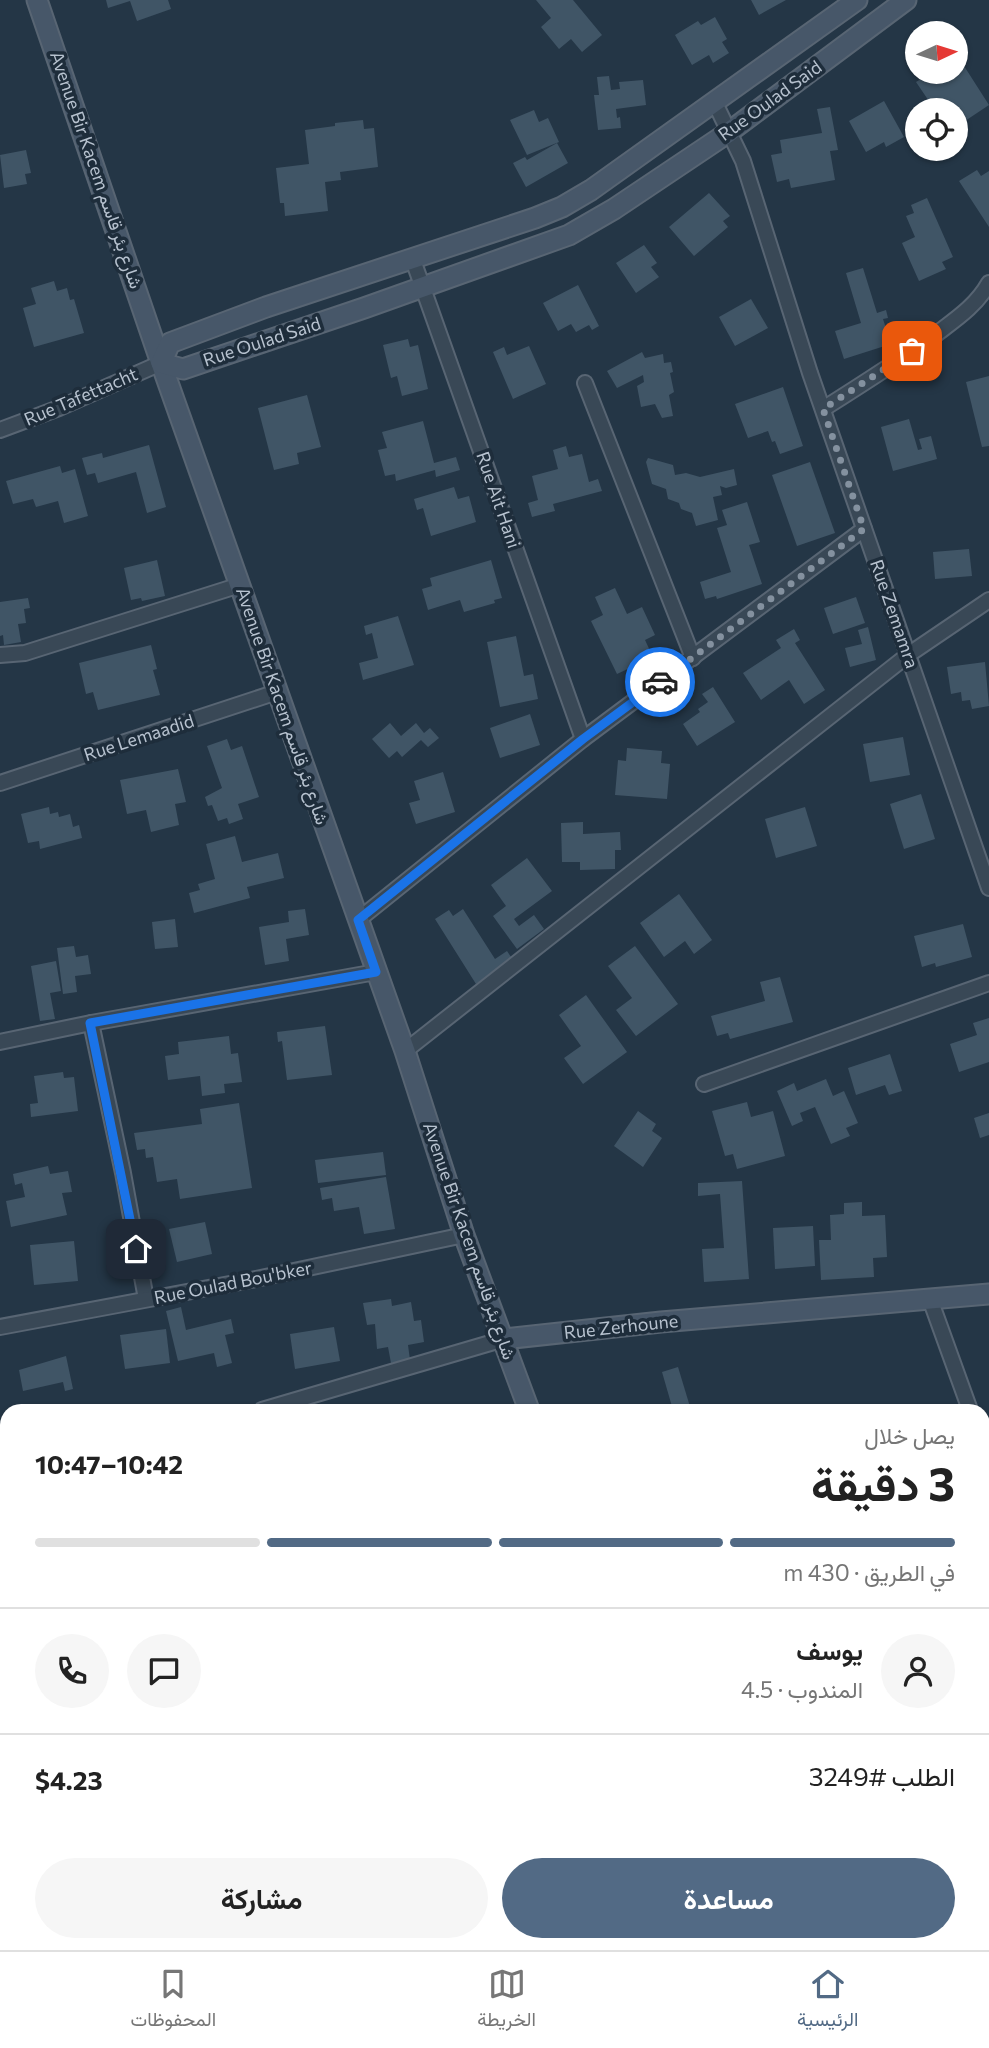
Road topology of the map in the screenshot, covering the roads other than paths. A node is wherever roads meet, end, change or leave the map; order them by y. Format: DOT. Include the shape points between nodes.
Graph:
graph roads {
  1 [pos="37,0"];
  2 [pos="857,0"];
  3 [pos="906,0"];
  4 [pos="715,103"];
  5 [pos="729,132"];
  6 [pos="413,260"];
  7 [pos="989,283"];
  8 [pos="423,287"];
  9 [pos="161,363"];
  10 [pos="585,383"];
  11 [pos="823,409"];
  12 [pos="0,430"];
  13 [pos="864,529"];
  14 [pos="240,585"];
  15 [pos="989,600"];
  16 [pos="0,655"];
  17 [pos="908,655"];
  18 [pos="693,658"];
  19 [pos="277,692"];
  20 [pos="583,739"];
  21 [pos="0,783"];
  22 [pos="989,888"];
  23 [pos="358,920"];
  24 [pos="376,972"];
  25 [pos="989,983"];
  26 [pos="90,1023"];
  27 [pos="0,1042"];
  28 [pos="405,1051"];
  29 [pos="704,1084"];
  30 [pos="464,1235"];
  31 [pos="989,1294"];
  32 [pos="146,1299"];
  33 [pos="930,1299"];
  34 [pos="0,1327"];
  35 [pos="503,1339"];
  36 [pos="282,1404"];
  37 [pos="527,1404"];
  38 [pos="968,1404"];
  1 -- 9 [label="street, Avenue Bir Kacem شارع بئر قاسم"];
  2 -- 4 [label="street, Rue Oulad Said"];
  3 -- 5 [label="street, Rue Oulad Said"];
  4 -- 5 [label="street, Rue Zemamra"];
  4 -- 6 [label="street, Rue Oulad Said" via="572,202"];
  5 -- 8 [label="street, Rue Oulad Said" via="569,235"];
  5 -- 11 [label="street, Rue Zemamra" via="743,162"];
  6 -- 8 [label="street, Rue Ait Hani"];
  6 -- 9 [label="street, Rue Oulad Said" via="170,342"];
  7 -- 11 [label="street" via="967,312"];
  8 -- 9 [label="street, Rue Oulad Said" via="183,369"];
  8 -- 20 [label="street, Rue Ait Hani"];
  9 -- 12 [label="street, Rue Tafettacht"];
  9 -- 14 [label="street, Avenue Bir Kacem شارع بئر قاسم"];
  10 -- 18 [label="street"];
  11 -- 13 [label="street, Rue Zemamra"];
  13 -- 17 [label="street, Rue Zemamra"];
  13 -- 18 [label="street"];
  14 -- 16 [label="street" via="25,653"];
  14 -- 19 [label="street, Avenue Bir Kacem شارع بئر قاسم"];
  15 -- 17 [label="street"];
  17 -- 22 [label="street, Rue Zemamra"];
  17 -- 28 [label="street"];
  18 -- 20 [label="street"];
  19 -- 21 [label="street, Rue Lemaadid"];
  19 -- 23 [label="street, Avenue Bir Kacem شارع بئر قاسم"];
  20 -- 23 [label="street"];
  23 -- 24 [label="street, Avenue Bir Kacem شارع بئر قاسم"];
  24 -- 26 [label="street"];
  24 -- 28 [label="street, Avenue Bir Kacem شارع بئر قاسم"];
  25 -- 29 [label="street"];
  26 -- 27 [label="street"];
  26 -- 32 [label="street"];
  28 -- 30 [label="street, Avenue Bir Kacem شارع بئر قاسم"];
  30 -- 32 [label="street, Rue Oulad Bou'bker"];
  30 -- 35 [label="street, Avenue Bir Kacem شارع بئر قاسم"];
  31 -- 33 [label="street, Rue Zerhoune"];
  32 -- 34 [label="street, Rue Oulad Bou'bker"];
  33 -- 35 [label="street, Rue Zerhoune"];
  33 -- 38 [label="street"];
  35 -- 36 [label="street, Rue Zerhoune"];
  35 -- 37 [label="street, Avenue Bir Kacem شارع بئر قاسم"];
}
